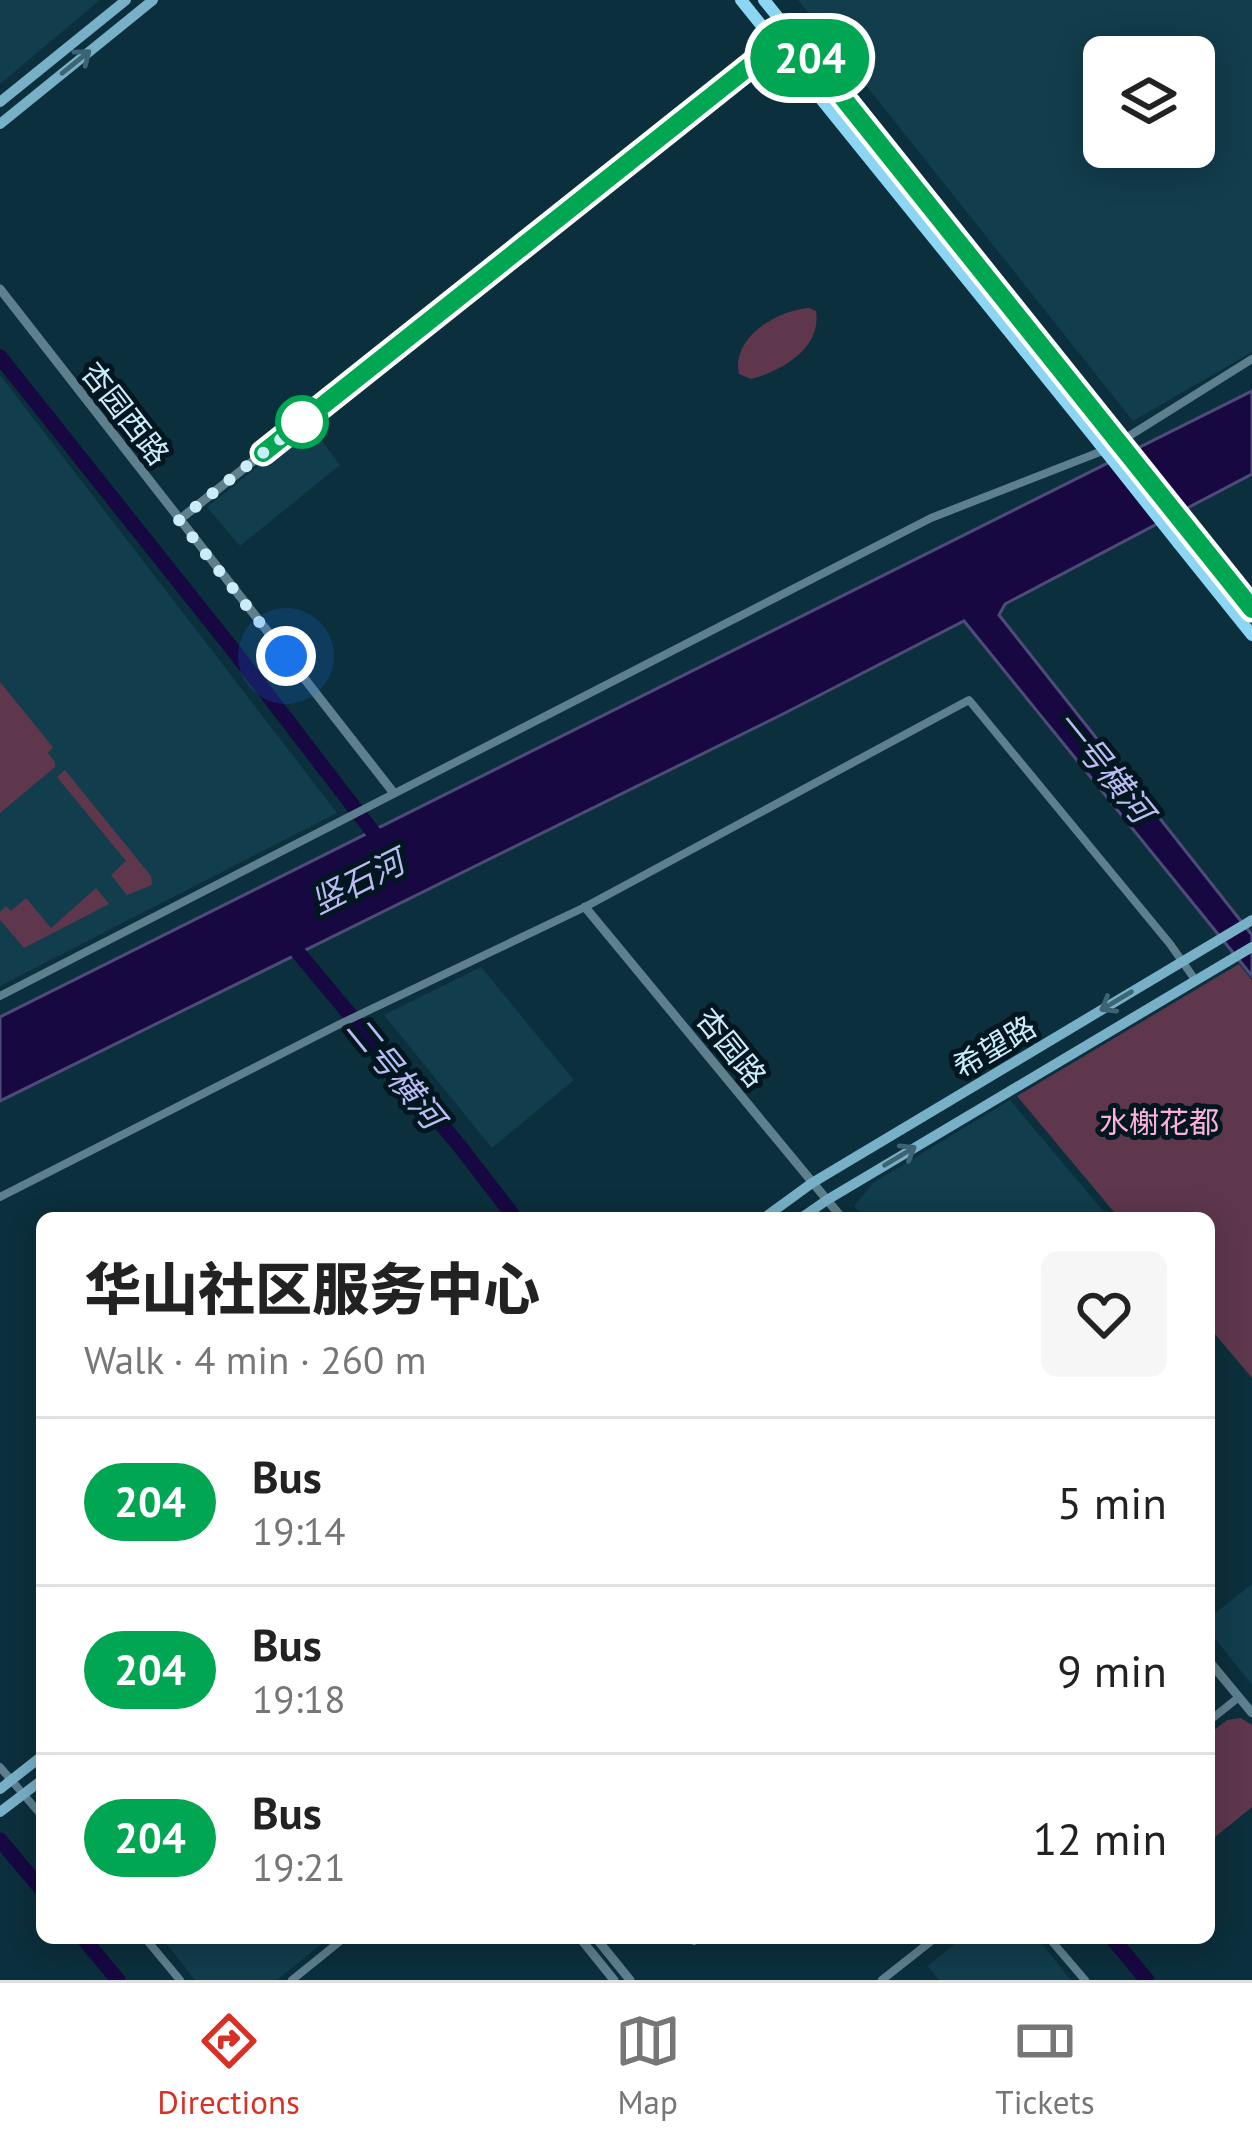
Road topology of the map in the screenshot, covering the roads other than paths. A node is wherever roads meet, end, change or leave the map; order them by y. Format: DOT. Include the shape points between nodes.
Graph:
graph roads {
  1 [pos="126,0"];
  2 [pos="153,0"];
  3 [pos="741,0"];
  4 [pos="764,0"];
  5 [pos="791,33"];
  6 [pos="776,45"];
  7 [pos="0,102"];
  8 [pos="0,124"];
  9 [pos="0,290"];
  10 [pos="1252,359"];
  11 [pos="179,520"];
  12 [pos="1252,609"];
  13 [pos="1252,635"];
  14 [pos="393,792"];
  15 [pos="585,907"];
  16 [pos="1248,922"];
  17 [pos="1252,947"];
  18 [pos="1183,961"];
  19 [pos="1196,981"];
  20 [pos="0,996"];
  21 [pos="812,1183"];
  22 [pos="0,1197"];
  23 [pos="826,1200"];
  24 [pos="772,1212"];
  25 [pos="809,1212"];
  26 [pos="837,1212"];
  27 [pos="1215,1667"];
  28 [pos="1239,1697"];
  29 [pos="1252,1713"];
  30 [pos="1215,1716"];
  31 [pos="36,1761"];
  32 [pos="0,1767"];
  33 [pos="11,1780"];
  34 [pos="36,1785"];
  35 [pos="0,1789"];
  36 [pos="36,1809"];
  37 [pos="0,1812"];
  38 [pos="150,1944"];
  39 [pos="337,1944"];
  40 [pos="585,1944"];
  41 [pos="601,1944"];
  42 [pos="927,1944"];
  43 [pos="1054,1944"];
  44 [pos="181,1980"];
  45 [pos="292,1980"];
  46 [pos="614,1980"];
  47 [pos="630,1980"];
  48 [pos="882,1980"];
  49 [pos="1084,1980"];
  1 -- 7 [label="main road"];
  8 -- 2 [label="main road, one-way"];
  3 -- 6 [label="main road"];
  4 -- 5 [label="main road"];
  5 -- 6 [label="street"];
  5 -- 12 [label="main road, bridge"];
  6 -- 11 [label="street"];
  6 -- 13 [label="main road, bridge"];
  9 -- 11 [label="street, 杏园西路"];
  10 -- 14 [label="street" via="1110,448 931,518"];
  11 -- 14 [label="street, 杏园西路"];
  14 -- 20 [label="street"];
  15 -- 18 [label="street" via="968,700"];
  15 -- 21 [label="street, 杏园路"];
  15 -- 22 [label="street"];
  16 -- 18 [label="main road, 希望路"];
  17 -- 19 [label="main road, 希望路"];
  18 -- 19 [label="street"];
  18 -- 21 [label="main road, 希望路, one-way"];
  23 -- 19 [label="main road, 希望路, one-way"];
  21 -- 23 [label="street, 杏园路"];
  21 -- 24 [label="main road, 希望路"];
  23 -- 25 [label="main road, 希望路"];
  23 -- 26 [label="street, 杏园路"];
  27 -- 28 [label="street"];
  28 -- 29 [label="street"];
  28 -- 30 [label="street"];
  31 -- 33 [label="main road"];
  32 -- 33 [label="street"];
  33 -- 35 [label="main road"];
  33 -- 36 [label="street"];
  34 -- 37 [label="main road"];
  38 -- 44 [label="street"];
  39 -- 45 [label="street"];
  40 -- 46 [label="street"];
  41 -- 47 [label="street"];
  42 -- 48 [label="street"];
  43 -- 49 [label="street"];
}
